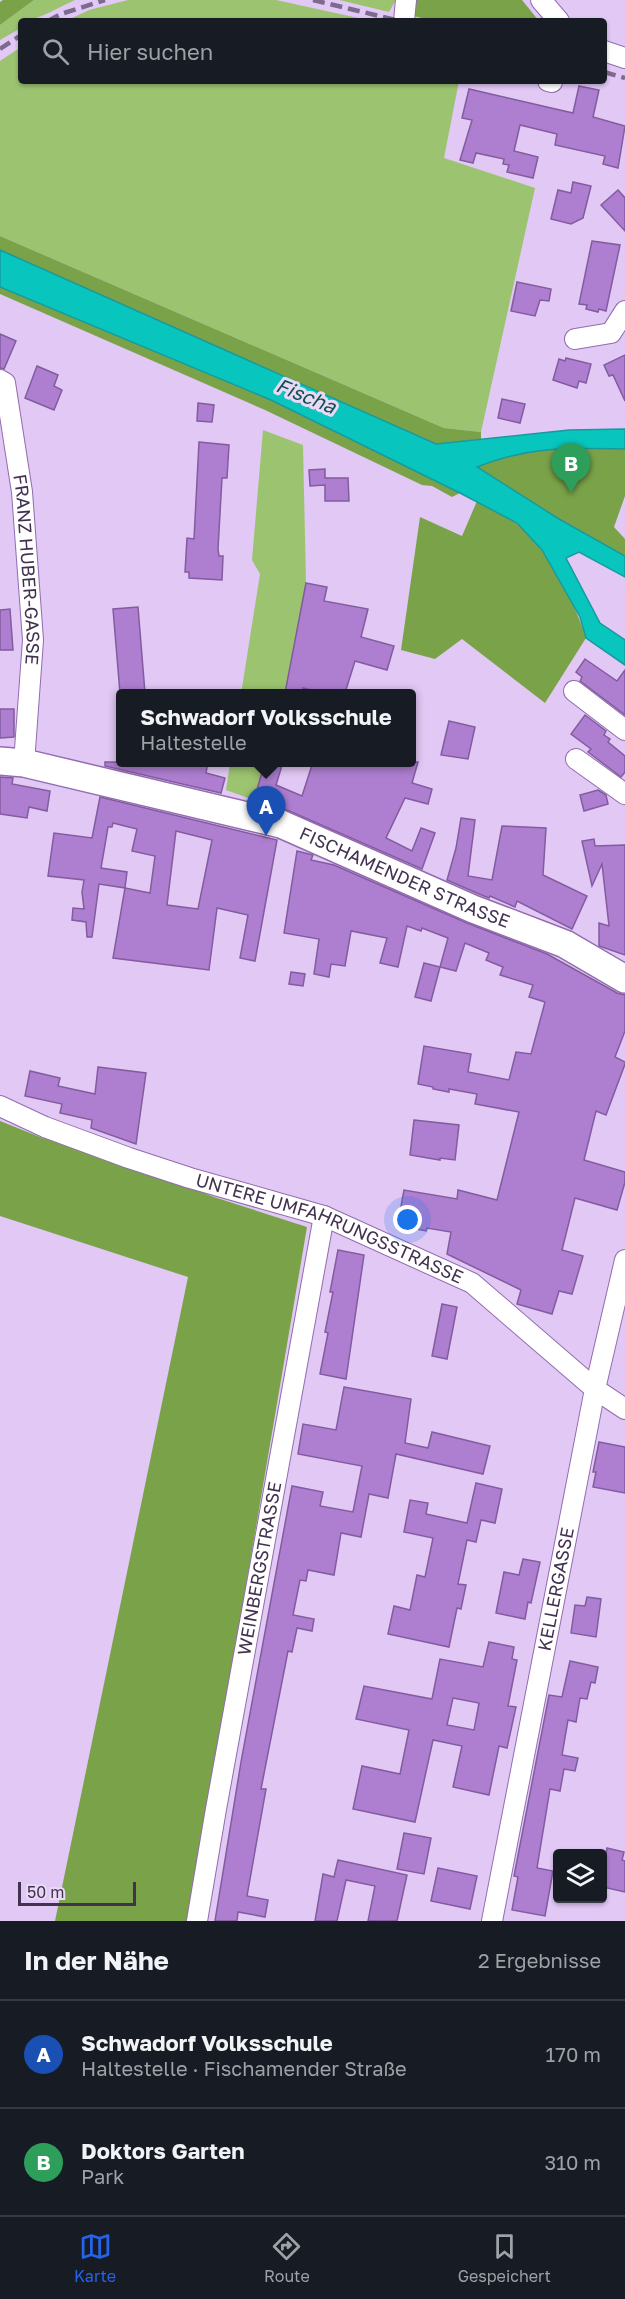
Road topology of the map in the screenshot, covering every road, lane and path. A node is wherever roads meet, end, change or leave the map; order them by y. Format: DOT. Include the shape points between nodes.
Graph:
graph roads {
  1 [pos="406,0"];
  2 [pos="541,0"];
  3 [pos="404,18"];
  4 [pos="556,18"];
  5 [pos="607,52"];
  6 [pos="625,58"];
  7 [pos="625,311"];
  8 [pos="618,332"];
  9 [pos="575,339"];
  10 [pos="0,380"];
  11 [pos="574,691"];
  12 [pos="625,730"];
  13 [pos="576,759"];
  14 [pos="12,762"];
  15 [pos="625,794"];
  16 [pos="625,979"];
  17 [pos="0,1106"];
  18 [pos="324,1216"];
  19 [pos="625,1260"];
  20 [pos="595,1389"];
  21 [pos="625,1409"];
  22 [pos="197,1921"];
  23 [pos="492,1921"];
  1 -- 3 [label="street"];
  2 -- 4 [label="street"];
  5 -- 6 [label="street"];
  7 -- 8 [label="street"];
  8 -- 9 [label="street"];
  10 -- 14 [label="street, FRANZ HUBER-GASSE" via="5,382 22,492 33,640"];
  11 -- 12 [label="street"];
  13 -- 15 [label="street"];
  14 -- 16 [label="main road, FISCHAMENDER STRASSE" via="281,824 473,909 565,944"];
  17 -- 18 [label="street, UNTERE UMFAHRUNGSSTRASSE" via="129,1158"];
  18 -- 20 [label="street, UNTERE UMFAHRUNGSSTRASSE" via="472,1283"];
  18 -- 22 [label="street, WEINBERGSTRASSE"];
  19 -- 20 [label="street, KELLERGASSE"];
  20 -- 21 [label="street, UNTERE UMFAHRUNGSSTRASSE"];
  20 -- 23 [label="street, KELLERGASSE"];
}
